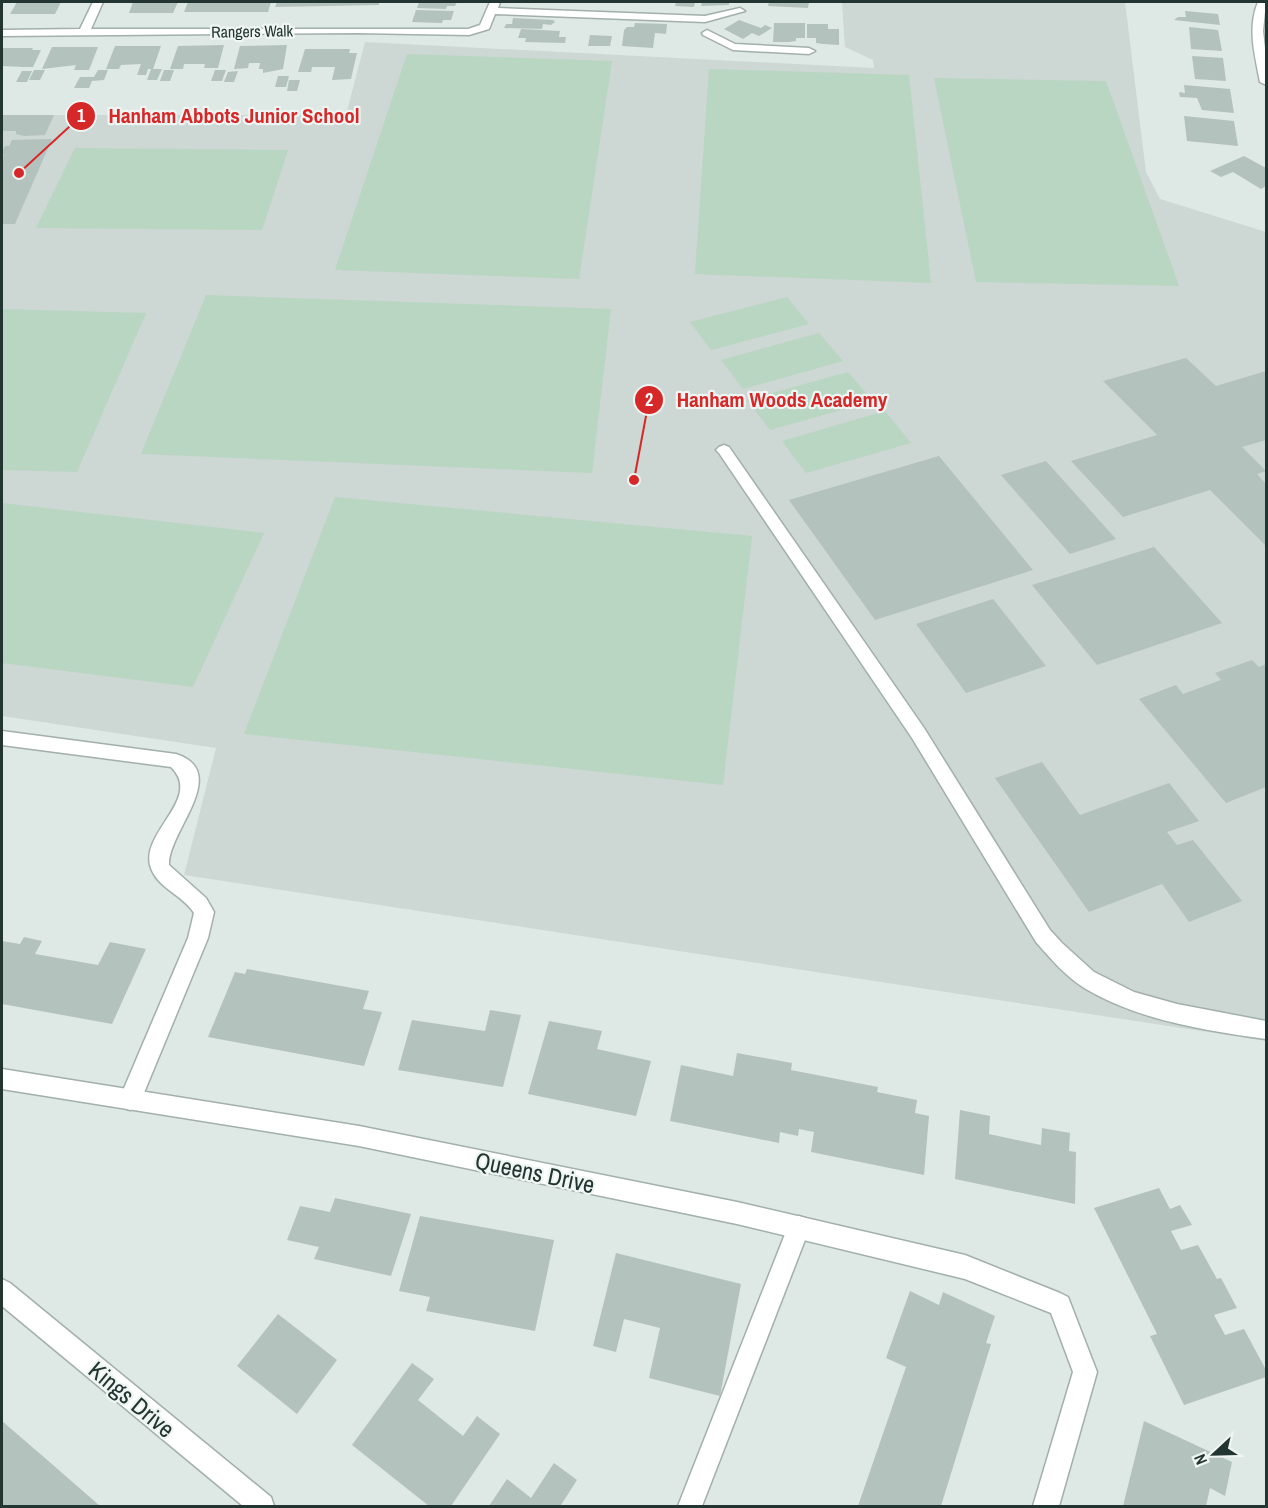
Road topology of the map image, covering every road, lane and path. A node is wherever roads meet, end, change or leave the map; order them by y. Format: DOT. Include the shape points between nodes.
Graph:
graph roads {
  1 [pos="98,2"];
  2 [pos="1263,2"];
  3 [pos="493,6"];
  4 [pos="741,10"];
  5 [pos="705,19"];
  6 [pos="2,33"];
  7 [pos="84,33"];
  8 [pos="1262,35"];
  9 [pos="809,51"];
  10 [pos="1266,82"];
  11 [pos="724,450"];
  12 [pos="2,738"];
  13 [pos="1266,1030"];
  14 [pos="2,1079"];
  15 [pos="130,1100"];
  16 [pos="798,1227"];
  17 [pos="2,1291"];
  18 [pos="262,1506"];
  19 [pos="690,1506"];
  20 [pos="1046,1506"];
  1 -- 7 [label="street"];
  2 -- 8 [label="street" via="1257,11"];
  3 -- 5 [label="street, Rangers Walk"];
  3 -- 7 [label="street, Rangers Walk" via="485,27 469,32"];
  4 -- 5 [label="street, Rangers Walk"];
  5 -- 9 [label="street" via="708,33 733,47"];
  6 -- 7 [label="street, Rangers Walk"];
  8 -- 10 [label="street"];
  11 -- 13 [label="street" via="918,733 1043,936 1065,961 1094,983 1129,1000"];
  12 -- 15 [label="street" via="176,761 186,768 191,780 188,795 159,855 161,870 168,879 190,893 204,912 198,938"];
  14 -- 15 [label="street, Queens Drive"];
  15 -- 16 [label="street, Queens Drive" via="359,1136"];
  16 -- 19 [label="street"];
  16 -- 20 [label="street, Queens Drive" via="965,1267 1060,1305 1084,1372"];
  17 -- 18 [label="street, Kings Drive"];
}
